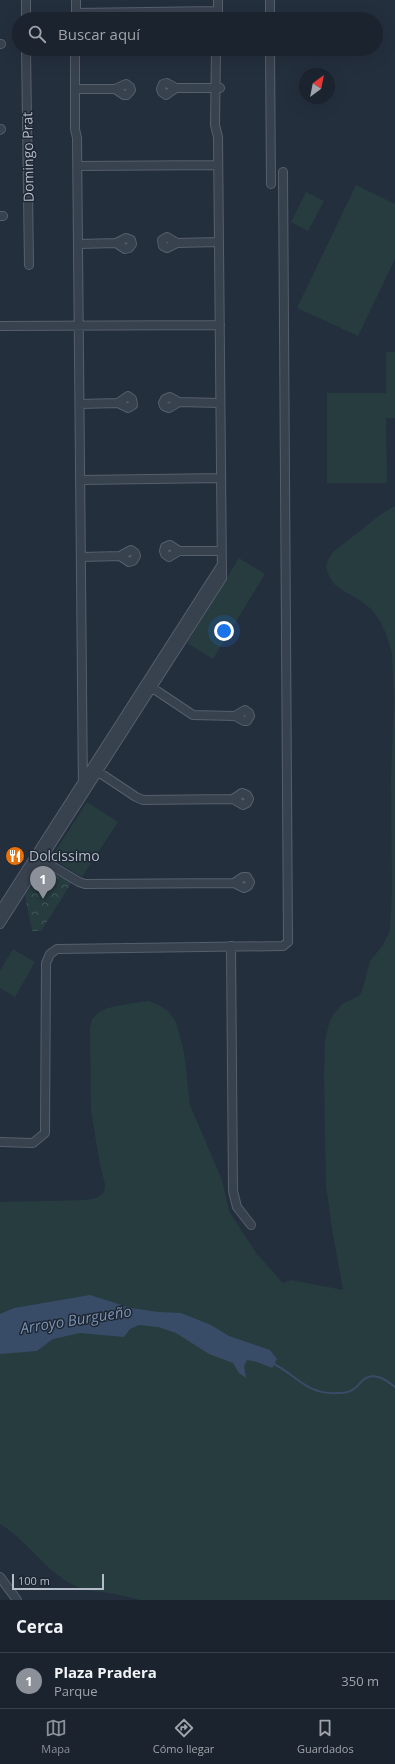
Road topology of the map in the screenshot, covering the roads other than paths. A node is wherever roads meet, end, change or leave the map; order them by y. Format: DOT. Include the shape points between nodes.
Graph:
graph roads {
  1 [pos="26,0"];
  2 [pos="76,0"];
  3 [pos="218,0"];
  4 [pos="270,0"];
  5 [pos="26,12"];
  6 [pos="76,12"];
  7 [pos="218,12"];
  8 [pos="270,12"];
  9 [pos="26,56"];
  10 [pos="75,56"];
  11 [pos="79,56"];
  12 [pos="216,56"];
  13 [pos="220,56"];
  14 [pos="270,56"];
  15 [pos="176,88"];
  16 [pos="218,88"];
  17 [pos="77,89"];
  18 [pos="115,89"];
  19 [pos="218,165"];
  20 [pos="78,166"];
  21 [pos="284,172"];
  22 [pos="271,184"];
  23 [pos="219,242"];
  24 [pos="116,243"];
  25 [pos="177,243"];
  26 [pos="79,244"];
  27 [pos="29,265"];
  28 [pos="0,321"];
  29 [pos="220,322"];
  30 [pos="80,323"];
  31 [pos="0,326"];
  32 [pos="179,402"];
  33 [pos="118,403"];
  34 [pos="220,403"];
  35 [pos="80,404"];
  36 [pos="220,478"];
  37 [pos="81,480"];
  38 [pos="179,551"];
  39 [pos="221,551"];
  40 [pos="120,556"];
  41 [pos="82,557"];
  42 [pos="149,686"];
  43 [pos="235,716"];
  44 [pos="83,766"];
  45 [pos="95,770"];
  46 [pos="83,782"];
  47 [pos="83,794"];
  48 [pos="233,799"];
  49 [pos="38,858"];
  50 [pos="234,883"];
  51 [pos="12,899"];
  52 [pos="0,911"];
  53 [pos="0,924"];
  54 [pos="231,946"];
  55 [pos="0,1142"];
  56 [pos="252,1225"];
  57 [pos="0,1577"];
  58 [pos="17,1600"];
  1 -- 5 [label="street"];
  2 -- 6 [label="street"];
  3 -- 7 [label="street"];
  4 -- 8 [label="street"];
  9 -- 27 [label="street, Domingo Prat"];
  10 -- 17 [label="street"];
  11 -- 17 [label="street"];
  12 -- 16 [label="street"];
  13 -- 16 [label="street"];
  14 -- 22 [label="street"];
  15 -- 16 [label="street"];
  16 -- 19 [label="street" via="221,125 218,137"];
  17 -- 18 [label="street"];
  17 -- 20 [label="street" via="80,130 77,138"];
  19 -- 20 [label="street"];
  19 -- 23 [label="street"];
  20 -- 26 [label="street"];
  21 -- 54 [label="street" via="289,937 287,945 284,946"];
  23 -- 25 [label="street"];
  23 -- 29 [label="street"];
  24 -- 26 [label="street"];
  26 -- 30 [label="street"];
  28 -- 30 [label="street"];
  29 -- 30 [label="street"];
  29 -- 34 [label="street"];
  30 -- 31 [label="street"];
  30 -- 35 [label="street"];
  32 -- 34 [label="street"];
  33 -- 35 [label="street"];
  34 -- 36 [label="street"];
  35 -- 37 [label="street"];
  36 -- 37 [label="street"];
  36 -- 39 [label="street"];
  37 -- 41 [label="street"];
  38 -- 39 [label="street"];
  39 -- 42 [label="street" via="222,566"];
  40 -- 41 [label="street"];
  41 -- 44 [label="street"];
  42 -- 43 [label="street" via="193,715"];
  42 -- 45 [label="street"];
  44 -- 45 [label="street"];
  44 -- 46 [label="street"];
  45 -- 46 [label="street"];
  45 -- 47 [label="street"];
  45 -- 48 [label="street" via="143,800"];
  46 -- 47 [label="street"];
  46 -- 49 [label="street"];
  47 -- 49 [label="street"];
  49 -- 50 [label="street" via="85,884"];
  49 -- 51 [label="street"];
  51 -- 52 [label="street"];
  51 -- 53 [label="street"];
  54 -- 55 [label="street" via="53,950 46,963 45,1132 33,1143"];
  54 -- 56 [label="street" via="233,1191 237,1207"];
  57 -- 58 [label="street"];
}
